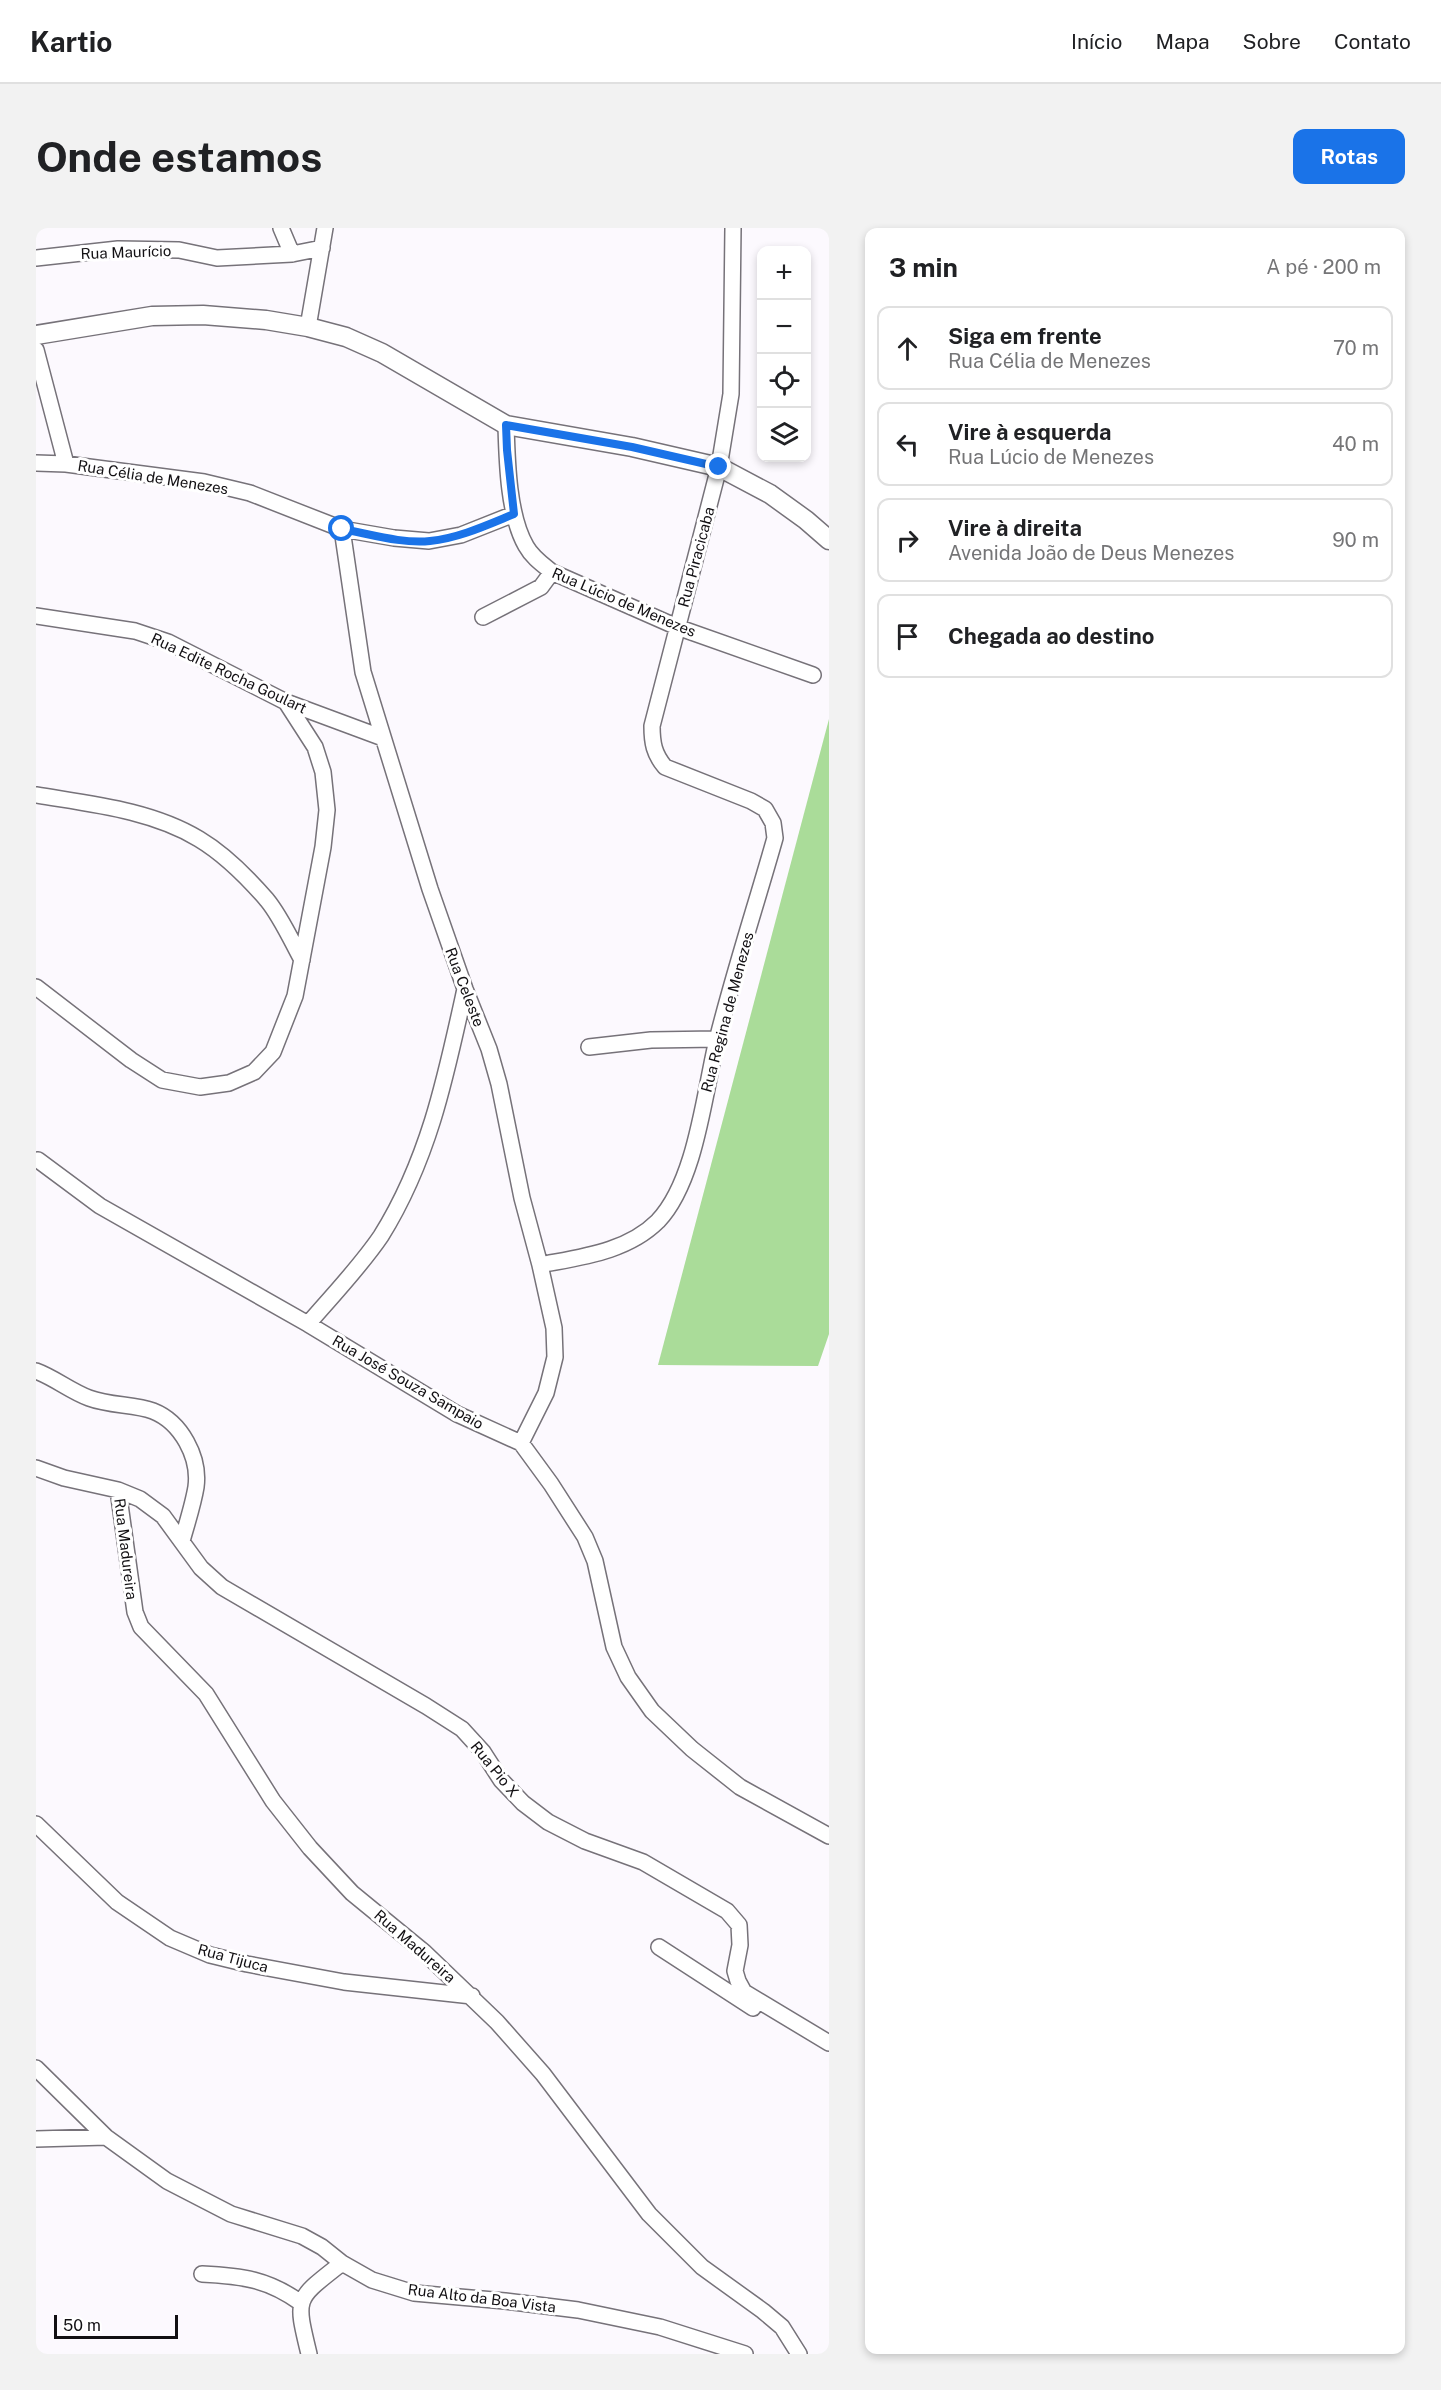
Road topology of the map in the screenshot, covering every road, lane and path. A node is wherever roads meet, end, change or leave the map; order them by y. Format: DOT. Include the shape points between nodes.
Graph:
graph roads {
  1 [pos="281,228"];
  2 [pos="325,228"];
  3 [pos="733,228"];
  4 [pos="322,248"];
  5 [pos="292,254"];
  6 [pos="36,258"];
  7 [pos="308,327"];
  8 [pos="36,335"];
  9 [pos="36,350"];
  10 [pos="506,425"];
  11 [pos="36,463"];
  12 [pos="66,464"];
  13 [pos="719,467"];
  14 [pos="514,514"];
  15 [pos="342,529"];
  16 [pos="829,540"];
  17 [pos="552,572"];
  18 [pos="36,616"];
  19 [pos="483,617"];
  20 [pos="677,627"];
  21 [pos="813,675"];
  22 [pos="286,702"];
  23 [pos="383,738"];
  24 [pos="652,740"];
  25 [pos="36,795"];
  26 [pos="302,960"];
  27 [pos="36,987"];
  28 [pos="465,989"];
  29 [pos="717,1039"];
  30 [pos="589,1047"];
  31 [pos="38,1160"];
  32 [pos="540,1265"];
  33 [pos="308,1324"];
  34 [pos="36,1371"];
  35 [pos="521,1443"];
  36 [pos="36,1468"];
  37 [pos="118,1490"];
  38 [pos="182,1541"];
  39 [pos="36,1824"];
  40 [pos="829,1836"];
  41 [pos="659,1947"];
  42 [pos="472,1996"];
  43 [pos="779,2012"];
  44 [pos="829,2043"];
  45 [pos="36,2068"];
  46 [pos="106,2137"];
  47 [pos="36,2139"];
  48 [pos="342,2263"];
  49 [pos="202,2274"];
  50 [pos="301,2303"];
  51 [pos="309,2354"];
  52 [pos="745,2354"];
  53 [pos="799,2354"];
  1 -- 5 [label="street"];
  2 -- 4 [label="street"];
  3 -- 13 [label="street, Rua Piracicaba" via="731,394"];
  4 -- 5 [label="street, Rua Maurício"];
  4 -- 7 [label="street"];
  5 -- 6 [label="street, Rua Maurício" via="217,258 179,250 118,249"];
  7 -- 8 [label="street" via="203,315 152,316"];
  7 -- 10 [label="street" via="346,337 382,353"];
  9 -- 12 [label="street, Rua Célia de Menezes"];
  10 -- 13 [label="street"];
  10 -- 14 [label="street, Rua Lúcio de Menezes"];
  11 -- 12 [label="street, Rua Célia de Menezes"];
  12 -- 15 [label="street, Rua Célia de Menezes" via="204,482 250,493"];
  13 -- 16 [label="street" via="770,494"];
  13 -- 20 [label="street, Rua Piracicaba"];
  14 -- 15 [label="street, Rua Célia de Menezes" via="461,535 429,541"];
  14 -- 17 [label="street, Rua Lúcio de Menezes" via="525,545"];
  15 -- 23 [label="street, Rua Celeste" via="363,672"];
  17 -- 19 [label="street" via="541,587"];
  17 -- 20 [label="street, Rua Lúcio de Menezes"];
  18 -- 22 [label="street, Rua Edite Rocha Goulart" via="135,631 168,642"];
  20 -- 21 [label="street, Rua Lúcio de Menezes"];
  20 -- 24 [label="street, Rua Piracicaba" via="652,726"];
  22 -- 23 [label="street, Rua Edite Rocha Goulart"];
  22 -- 26 [label="street" via="315,747 323,772 327,810"];
  23 -- 28 [label="street, Rua Celeste"];
  24 -- 29 [label="street, Rua Regina de Menezes" via="665,767 751,801 765,809 773,823 775,838"];
  25 -- 26 [label="street" via="112,808 170,825 200,839 231,863 268,902"];
  26 -- 27 [label="street" via="296,996 273,1052 254,1072 229,1083 200,1087 162,1080"];
  28 -- 32 [label="street, Rua Celeste" via="499,1084"];
  28 -- 33 [label="street" via="442,1096 403,1198 380,1237"];
  29 -- 30 [label="street" via="651,1040"];
  29 -- 32 [label="street, Rua Regina de Menezes" via="680,1191 657,1221 632,1240 602,1252"];
  31 -- 33 [label="street, Rua José Souza Sampaio" via="100,1206"];
  32 -- 35 [label="street, Rua Celeste" via="554,1328 555,1357 546,1393"];
  33 -- 35 [label="street, Rua José Souza Sampaio" via="457,1414"];
  34 -- 38 [label="street" via="90,1398 152,1411 172,1422 192,1456 196,1485"];
  35 -- 40 [label="street, Rua José Souza Sampaio" via="585,1537 595,1561 614,1647 628,1677 652,1711 740,1787"];
  36 -- 37 [label="street, Rua Madureira" via="72,1481"];
  37 -- 38 [label="street, Rua Madureira" via="140,1499 163,1516"];
  37 -- 42 [label="street, Rua Madureira" via="133,1602 141,1627 206,1694 273,1801 310,1848 352,1893"];
  38 -- 43 [label="street, Rua Pio X" via="201,1568 222,1587 462,1729 501,1780 548,1822 585,1841 643,1862 727,1911 739,1925 741,1935 735,1971 738,1981 744,1992"];
  39 -- 42 [label="street, Rua Tijuca" via="117,1902 170,1938 210,1955 344,1982"];
  41 -- 43 [label="street" via="747,2006"];
  42 -- 53 [label="street, Rua Madureira" via="543,2074 649,2214 702,2267 782,2327"];
  43 -- 44 [label="street, Rua Pio X"];
  45 -- 46 [label="street, Rua Alto da Boa Vista"];
  46 -- 47 [label="street"];
  46 -- 48 [label="street, Rua Alto da Boa Vista" via="199,2199 231,2214 302,2236"];
  48 -- 50 [label="street" via="308,2290"];
  48 -- 52 [label="street, Rua Alto da Boa Vista" via="372,2280 414,2293 578,2310 660,2327"];
  49 -- 50 [label="street" via="267,2283"];
  50 -- 51 [label="street" via="300,2316"];
}
